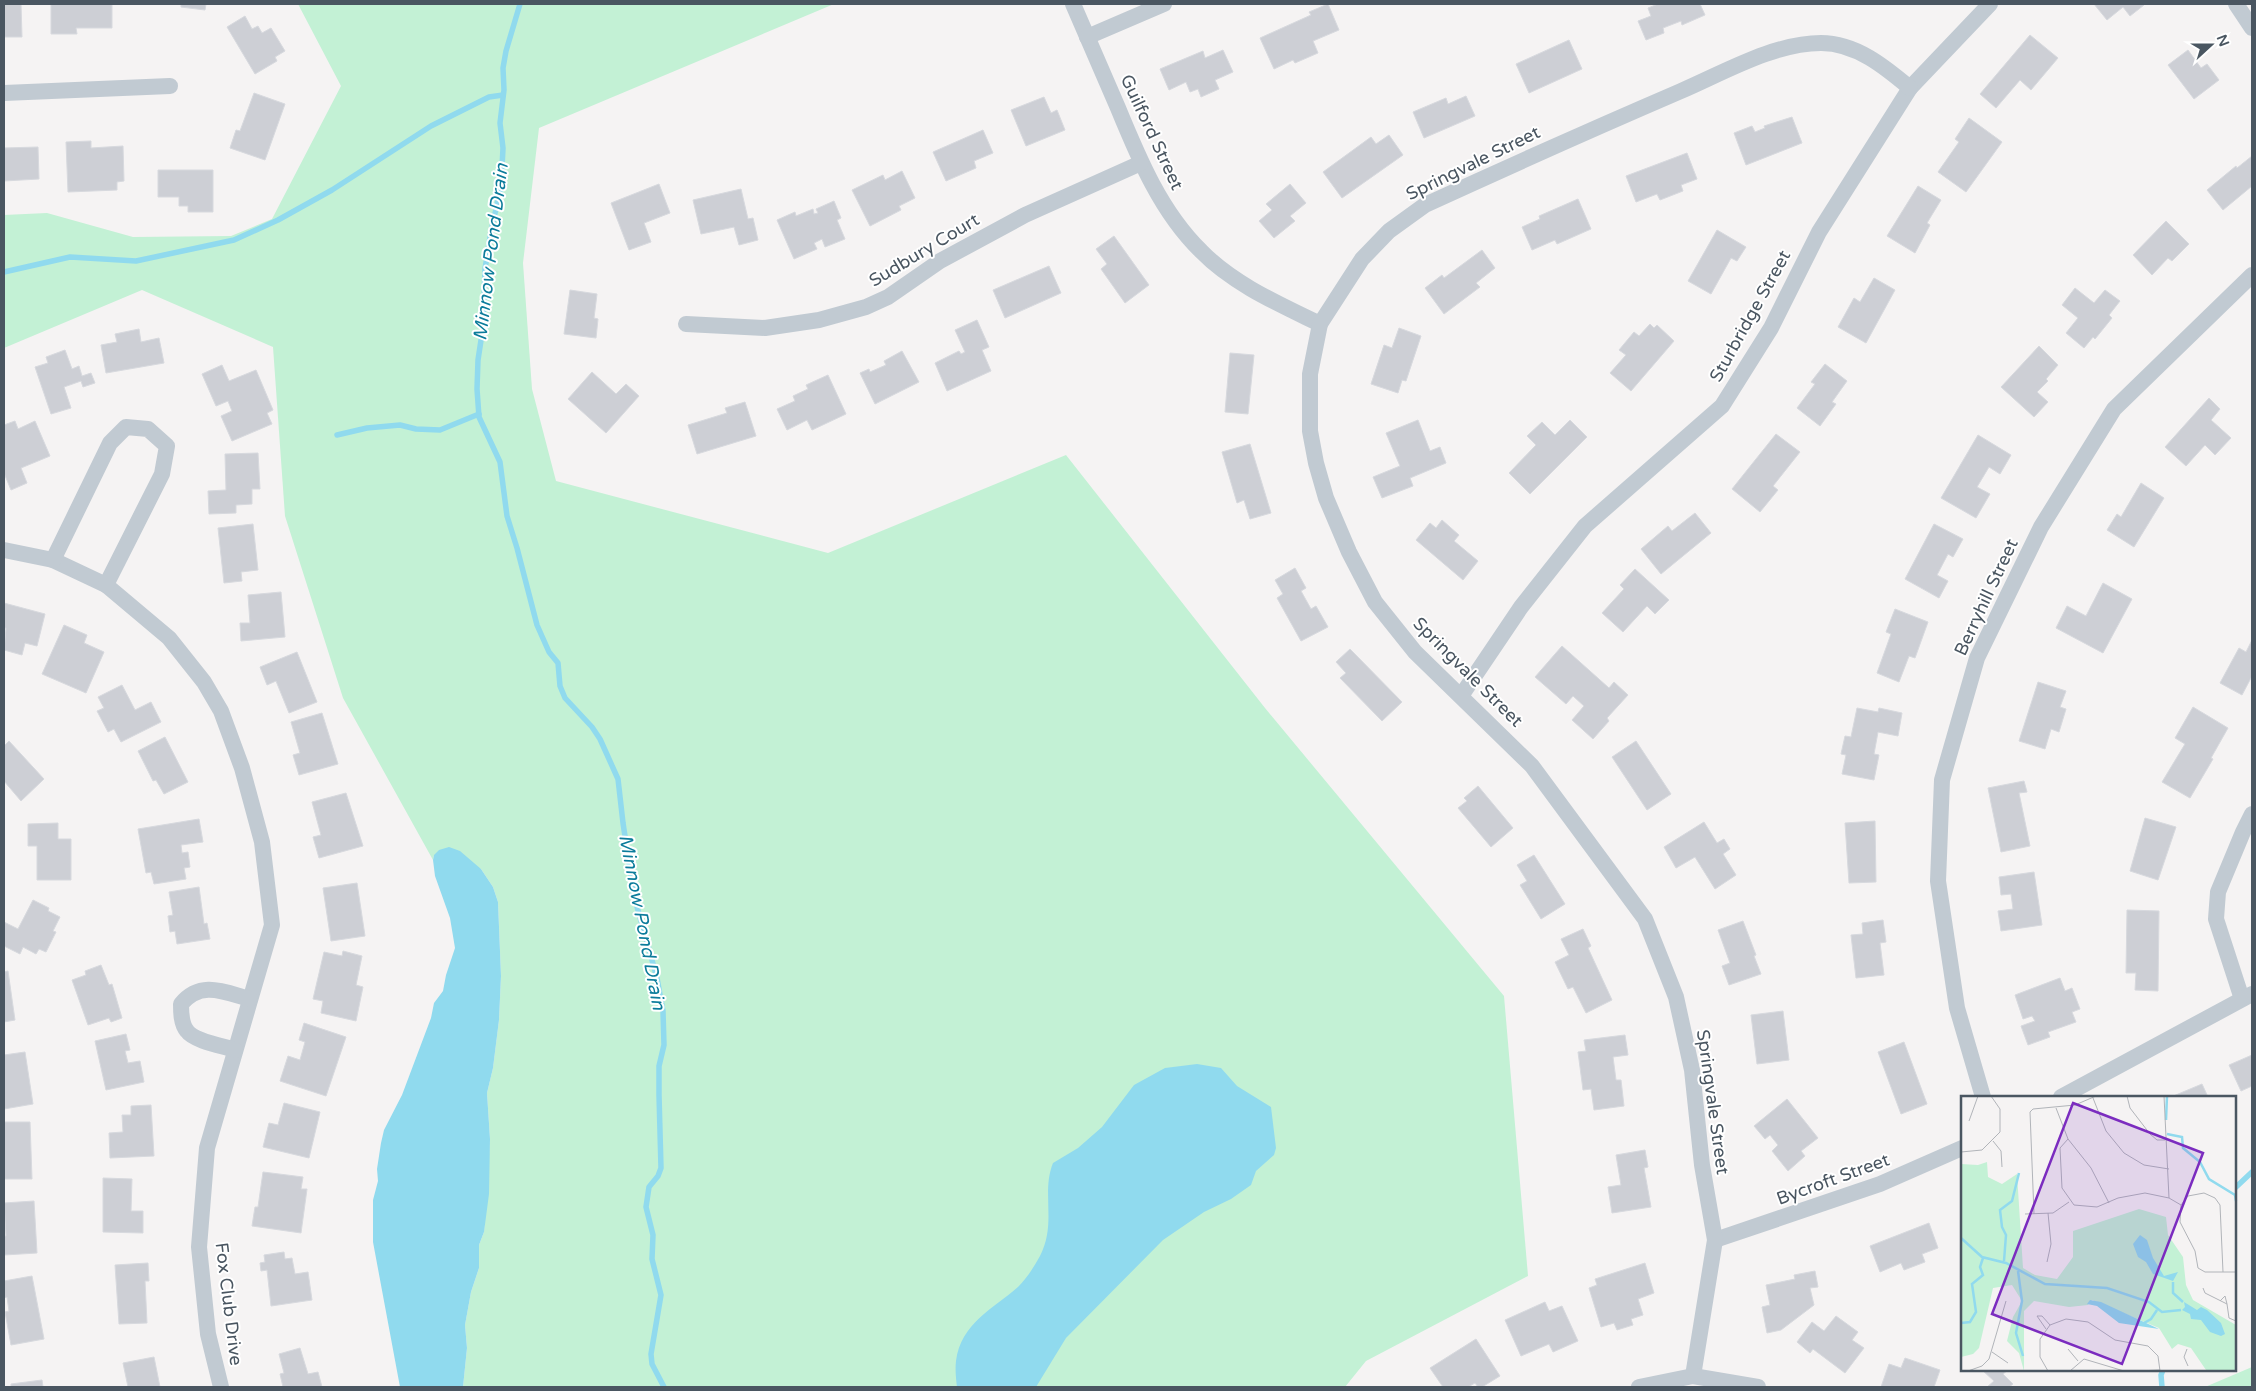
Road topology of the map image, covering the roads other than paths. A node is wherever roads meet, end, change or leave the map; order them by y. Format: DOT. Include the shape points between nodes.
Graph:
graph roads {
  1 [pos="1073,4"];
  2 [pos="1164,4"];
  3 [pos="1990,4"];
  4 [pos="2236,4"];
  5 [pos="2252,28"];
  6 [pos="1087,37"];
  7 [pos="170,86"];
  8 [pos="1910,88"];
  9 [pos="4,93"];
  10 [pos="1141,163"];
  11 [pos="2252,275"];
  12 [pos="686,324"];
  13 [pos="1320,324"];
  14 [pos="4,550"];
  15 [pos="53,560"];
  16 [pos="106,585"];
  17 [pos="1461,696"];
  18 [pos="2252,814"];
  19 [pos="2247,996"];
  20 [pos="250,999"];
  21 [pos="235,1050"];
  22 [pos="1983,1096"];
  23 [pos="2063,1096"];
  24 [pos="1961,1148"];
  25 [pos="1715,1240"];
  26 [pos="1693,1376"];
  27 [pos="221,1387"];
  28 [pos="1639,1387"];
  29 [pos="1758,1387"];
  1 -- 6 [label="street, Guilford Street"];
  2 -- 6 [label="street"];
  3 -- 8 [label="street, Sturbridge Street"];
  4 -- 5 [label="street"];
  6 -- 10 [label="street, Guilford Street"];
  7 -- 9 [label="street"];
  8 -- 13 [label="street, Springvale Street" via="1882,65 1850,48 1822,43 1797,45 1770,53 1425,205 1389,231 1362,259"];
  8 -- 17 [label="street, Sturbridge Street" via="1819,232 1770,328 1722,406 1585,526 1521,607"];
  10 -- 12 [label="street, Sudbury Court" via="1025,215 866,307 819,320 765,328"];
  10 -- 13 [label="street, Guilford Street" via="1164,206 1200,251 1244,284"];
  11 -- 22 [label="street, Berryhill Street" via="2114,409 2041,527 1977,658 1942,780 1938,881 1957,1008"];
  13 -- 17 [label="street, Springvale Street" via="1310,374 1310,431 1326,498 1375,602 1415,652"];
  14 -- 15 [label="street, Fox Club Drive"];
  15 -- 16 [label="street, Fox Club Drive"];
  15 -- 16 [label="street" via="110,443 126,427 148,429 167,446 162,474"];
  16 -- 20 [label="street, Fox Club Drive" via="169,638 204,682 221,711 242,768 262,842 272,925"];
  17 -- 25 [label="street, Springvale Street" via="1532,766 1645,919 1676,997 1692,1070 1702,1165"];
  18 -- 19 [label="street" via="2218,892 2216,919"];
  19 -- 23 [label="street"];
  20 -- 21 [label="street, Fox Club Drive"];
  20 -- 21 [label="street" via="220,991 197,990 181,1004 187,1032"];
  21 -- 27 [label="street, Fox Club Drive" via="207,1148 199,1247 208,1334"];
  24 -- 25 [label="street, Bycroft Street" via="1880,1184"];
  25 -- 26 [label="street, Springvale Street"];
  26 -- 28 [label="street"];
  26 -- 29 [label="street"];
}
